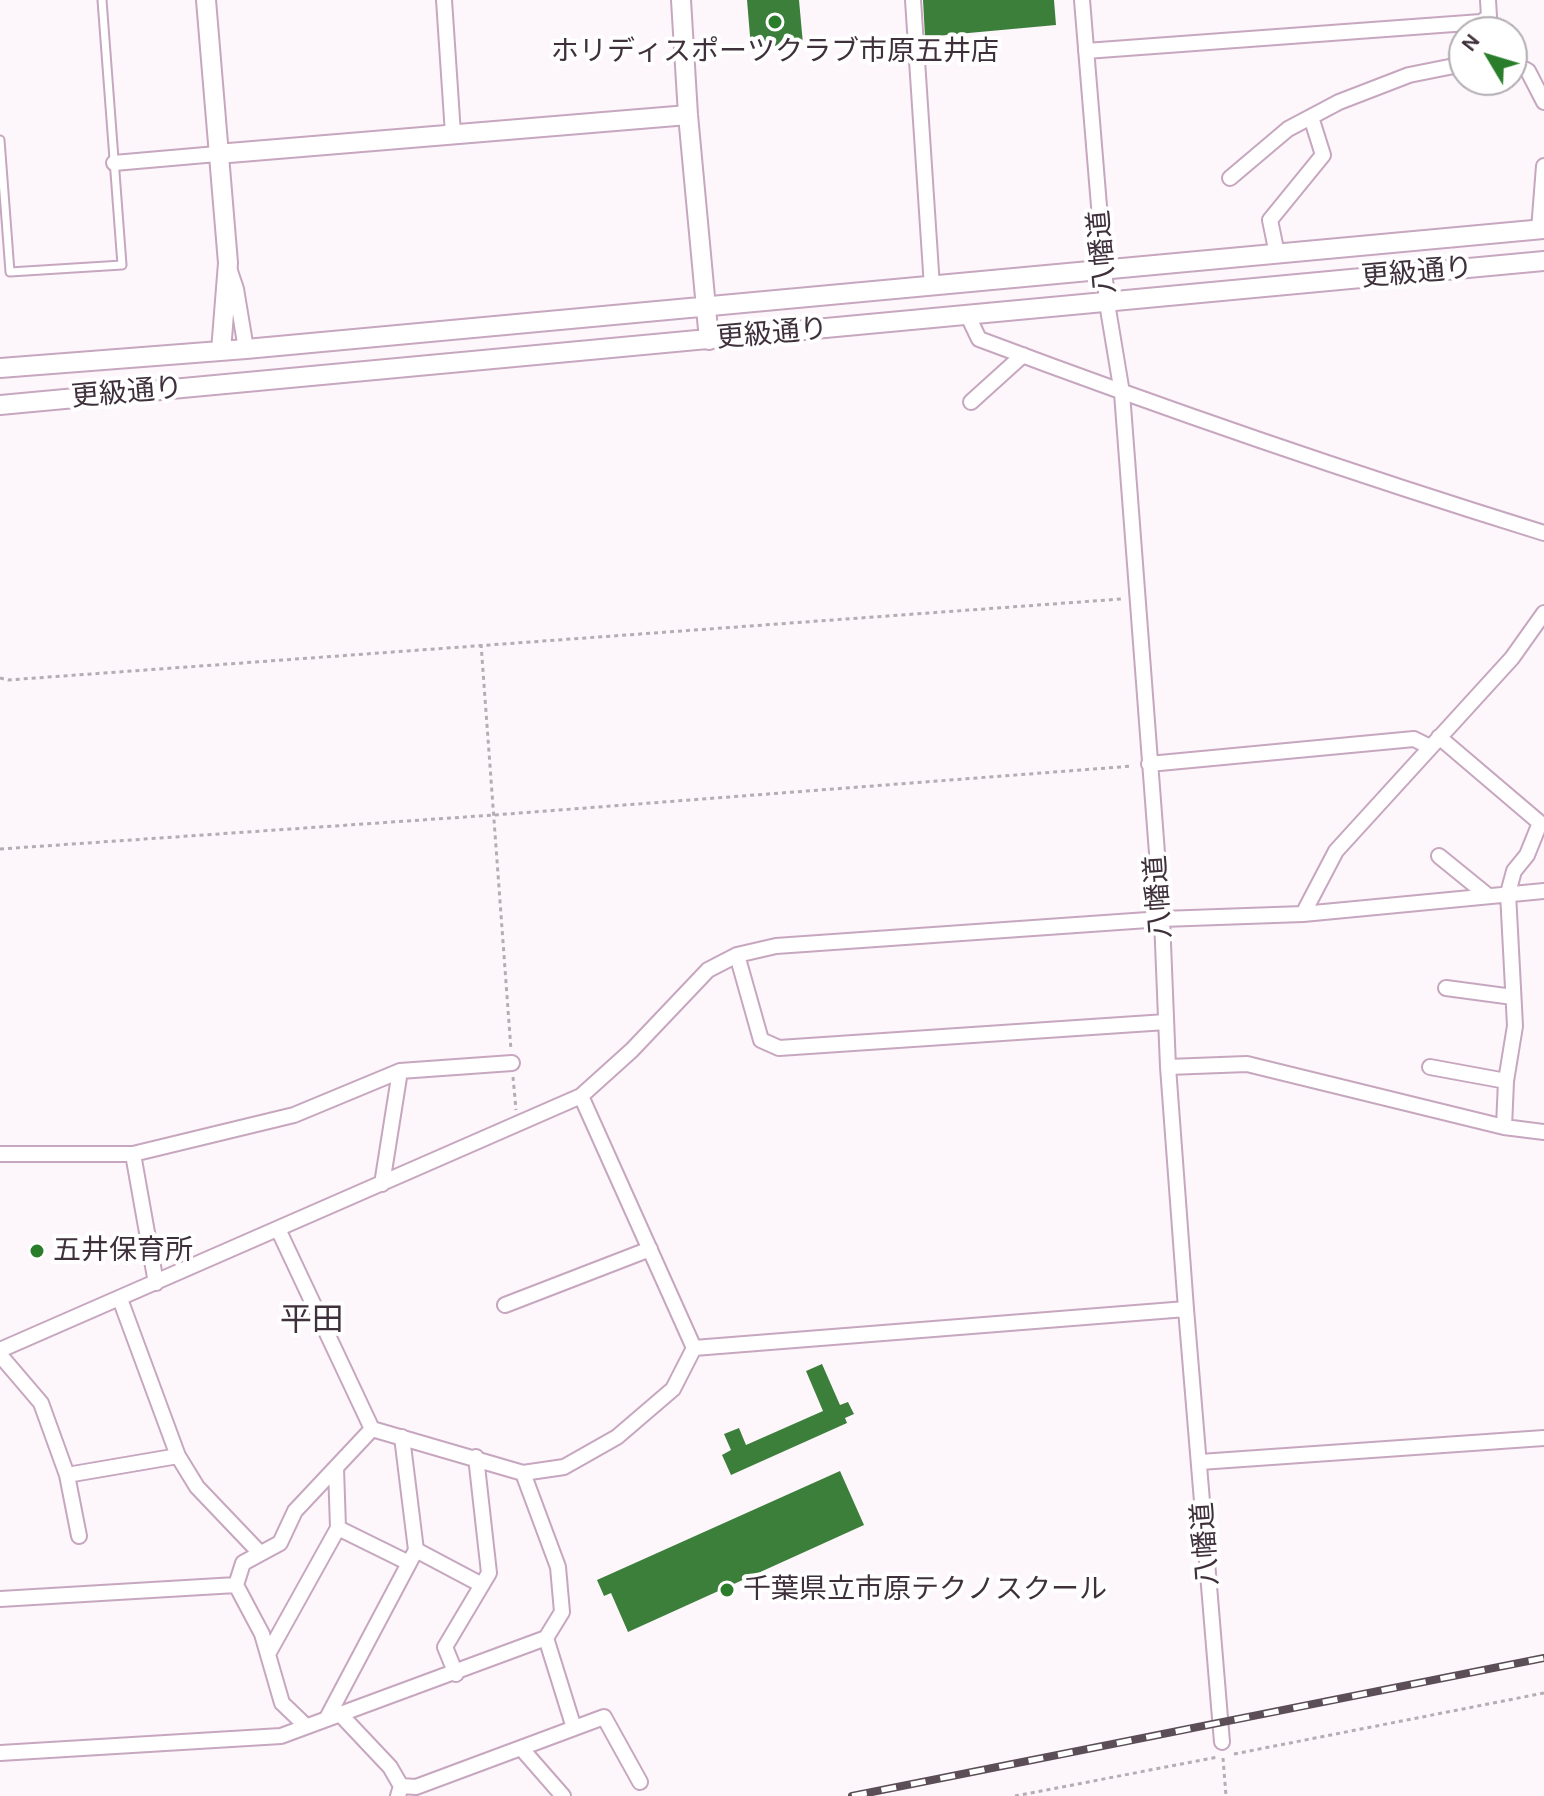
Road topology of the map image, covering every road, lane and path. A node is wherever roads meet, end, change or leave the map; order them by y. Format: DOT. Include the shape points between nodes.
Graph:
graph roads {
  1 [pos="102,0"];
  2 [pos="206,0"];
  3 [pos="444,0"];
  4 [pos="681,0"];
  5 [pos="913,0"];
  6 [pos="1082,0"];
  7 [pos="1448,29"];
  8 [pos="1086,51"];
  9 [pos="1544,65"];
  10 [pos="1448,67"];
  11 [pos="1528,71"];
  12 [pos="1544,102"];
  13 [pos="688,115"];
  14 [pos="1311,117"];
  15 [pos="453,134"];
  16 [pos="0,140"];
  17 [pos="217,154"];
  18 [pos="114,163"];
  19 [pos="1544,166"];
  20 [pos="1230,178"];
  21 [pos="1542,230"];
  22 [pos="1277,254"];
  23 [pos="1544,261"];
  24 [pos="228,263"];
  25 [pos="1104,270"];
  26 [pos="932,287"];
  27 [pos="1107,303"];
  28 [pos="706,307"];
  29 [pos="968,316"];
  30 [pos="709,340"];
  31 [pos="246,349"];
  32 [pos="221,351"];
  33 [pos="1023,355"];
  34 [pos="0,368"];
  35 [pos="1122,393"];
  36 [pos="971,402"];
  37 [pos="0,405"];
  38 [pos="1544,533"];
  39 [pos="1137,597"];
  40 [pos="1544,613"];
  41 [pos="481,644"];
  42 [pos="0,678"];
  43 [pos="1434,742"];
  44 [pos="1149,764"];
  45 [pos="494,815"];
  46 [pos="0,849"];
  47 [pos="1439,856"];
  48 [pos="1544,891"];
  49 [pos="1508,893"];
  50 [pos="1487,895"];
  51 [pos="1303,914"];
  52 [pos="1162,919"];
  53 [pos="737,955"];
  54 [pos="1446,988"];
  55 [pos="1513,997"];
  56 [pos="1166,1022"];
  57 [pos="512,1063"];
  58 [pos="1168,1067"];
  59 [pos="1430,1067"];
  60 [pos="400,1071"];
  61 [pos="1506,1081"];
  62 [pos="581,1096"];
  63 [pos="517,1122"];
  64 [pos="1504,1127"];
  65 [pos="1544,1132"];
  66 [pos="0,1154"];
  67 [pos="133,1154"];
  68 [pos="382,1184"];
  69 [pos="278,1229"];
  70 [pos="650,1249"];
  71 [pos="156,1283"];
  72 [pos="120,1299"];
  73 [pos="505,1305"];
  74 [pos="1186,1309"];
  75 [pos="694,1348"];
  76 [pos="0,1352"];
  77 [pos="372,1429"];
  78 [pos="402,1437"];
  79 [pos="1544,1438"];
  80 [pos="178,1456"];
  81 [pos="476,1457"];
  82 [pos="1200,1462"];
  83 [pos="336,1468"];
  84 [pos="523,1473"];
  85 [pos="67,1475"];
  86 [pos="338,1528"];
  87 [pos="79,1536"];
  88 [pos="260,1553"];
  89 [pos="412,1556"];
  90 [pos="236,1585"];
  91 [pos="482,1585"];
  92 [pos="0,1599"];
  93 [pos="546,1638"];
  94 [pos="268,1654"];
  95 [pos="456,1674"];
  96 [pos="1544,1693"];
  97 [pos="333,1716"];
  98 [pos="306,1726"];
  99 [pos="574,1728"];
  100 [pos="521,1748"];
  101 [pos="1223,1749"];
  102 [pos="0,1753"];
  103 [pos="640,1782"];
  104 [pos="400,1791"];
  105 [pos="563,1796"];
  106 [pos="1015,1796"];
  107 [pos="1226,1796"];
  1 -- 18 [label="lane"];
  2 -- 17 [label="street"];
  3 -- 15 [label="street"];
  4 -- 13 [label="street"];
  5 -- 26 [label="street"];
  6 -- 8 [label="street, 八幡道"];
  7 -- 8 [label="street"];
  8 -- 25 [label="street, 八幡道"];
  9 -- 11 [label="street"];
  10 -- 14 [label="street" via="1409,75"];
  11 -- 12 [label="street"];
  13 -- 15 [label="street"];
  13 -- 28 [label="street"];
  14 -- 20 [label="street" via="1288,129"];
  14 -- 22 [label="street" via="1323,155 1270,220"];
  15 -- 17 [label="street"];
  16 -- 18 [label="lane" via="10,272 122,265"];
  17 -- 18 [label="street"];
  17 -- 24 [label="street"];
  19 -- 21 [label="street"];
  21 -- 22 [label="street, 更級通り"];
  22 -- 25 [label="street, 更級通り"];
  23 -- 27 [label="street, 更級通り"];
  24 -- 31 [label="street"];
  24 -- 32 [label="street"];
  25 -- 26 [label="street, 更級通り"];
  25 -- 27 [label="street, 八幡道"];
  26 -- 28 [label="street, 更級通り"];
  27 -- 29 [label="street, 更級通り"];
  27 -- 35 [label="street, 八幡道"];
  28 -- 30 [label="street"];
  28 -- 31 [label="street, 更級通り"];
  29 -- 30 [label="street, 更級通り"];
  29 -- 33 [label="street" via="979,339"];
  30 -- 37 [label="street, 更級通り"];
  31 -- 32 [label="street, 更級通り"];
  32 -- 34 [label="street, 更級通り"];
  33 -- 35 [label="street"];
  33 -- 36 [label="street"];
  35 -- 38 [label="street"];
  35 -- 39 [label="street, 八幡道"];
  39 -- 41 [label="path"];
  39 -- 44 [label="street, 八幡道"];
  40 -- 43 [label="street" via="1512,658"];
  41 -- 42 [label="path"];
  41 -- 45 [label="path"];
  43 -- 44 [label="street" via="1414,739"];
  43 -- 49 [label="street" via="1540,823"];
  43 -- 51 [label="street" via="1336,851"];
  44 -- 45 [label="path"];
  44 -- 52 [label="street, 八幡道"];
  45 -- 46 [label="path"];
  45 -- 57 [label="path"];
  47 -- 50 [label="street"];
  48 -- 49 [label="street"];
  49 -- 50 [label="street"];
  49 -- 55 [label="street"];
  50 -- 51 [label="street"];
  51 -- 52 [label="street"];
  52 -- 53 [label="street" via="776,946"];
  52 -- 56 [label="street, 八幡道"];
  53 -- 56 [label="street" via="761,1040 779,1048"];
  53 -- 62 [label="street" via="708,970"];
  54 -- 55 [label="street"];
  55 -- 61 [label="street" via="1515,1026"];
  56 -- 58 [label="street, 八幡道"];
  57 -- 60 [label="street"];
  57 -- 63 [label="path"];
  58 -- 64 [label="street" via="1247,1064"];
  58 -- 74 [label="street, 八幡道"];
  59 -- 61 [label="street"];
  60 -- 67 [label="street" via="294,1115"];
  60 -- 68 [label="street"];
  61 -- 64 [label="street"];
  62 -- 63 [label="street"];
  62 -- 70 [label="street"];
  63 -- 68 [label="street"];
  64 -- 65 [label="street"];
  66 -- 67 [label="street"];
  67 -- 71 [label="street"];
  68 -- 69 [label="street"];
  69 -- 71 [label="street"];
  69 -- 77 [label="street"];
  70 -- 73 [label="street"];
  70 -- 75 [label="street"];
  71 -- 72 [label="street"];
  72 -- 76 [label="street"];
  72 -- 80 [label="street"];
  74 -- 75 [label="street"];
  74 -- 82 [label="street, 八幡道"];
  75 -- 84 [label="street" via="673,1389 617,1437 564,1467"];
  76 -- 85 [label="street" via="41,1403"];
  77 -- 78 [label="street"];
  77 -- 83 [label="street"];
  78 -- 81 [label="street"];
  78 -- 89 [label="street"];
  79 -- 82 [label="street"];
  80 -- 85 [label="street"];
  80 -- 88 [label="street" via="197,1487"];
  81 -- 84 [label="street"];
  81 -- 91 [label="street" via="489,1573"];
  82 -- 101 [label="street, 八幡道"];
  83 -- 86 [label="street"];
  83 -- 88 [label="street" via="295,1511 280,1543"];
  84 -- 93 [label="street" via="558,1567 562,1612"];
  85 -- 87 [label="street"];
  86 -- 89 [label="street"];
  86 -- 94 [label="street"];
  88 -- 90 [label="street" via="243,1563"];
  89 -- 91 [label="street"];
  89 -- 97 [label="street"];
  90 -- 92 [label="street"];
  90 -- 94 [label="street"];
  91 -- 95 [label="street" via="445,1647"];
  93 -- 95 [label="street"];
  93 -- 99 [label="street"];
  94 -- 98 [label="street" via="282,1703"];
  95 -- 97 [label="street"];
  96 -- 101 [label="path"];
  97 -- 98 [label="street"];
  97 -- 104 [label="street" via="390,1767"];
  98 -- 102 [label="street" via="281,1736"];
  99 -- 100 [label="street"];
  99 -- 103 [label="street" via="604,1717"];
  100 -- 104 [label="street"];
  100 -- 105 [label="street"];
  101 -- 106 [label="path"];
  101 -- 107 [label="path"];
}
